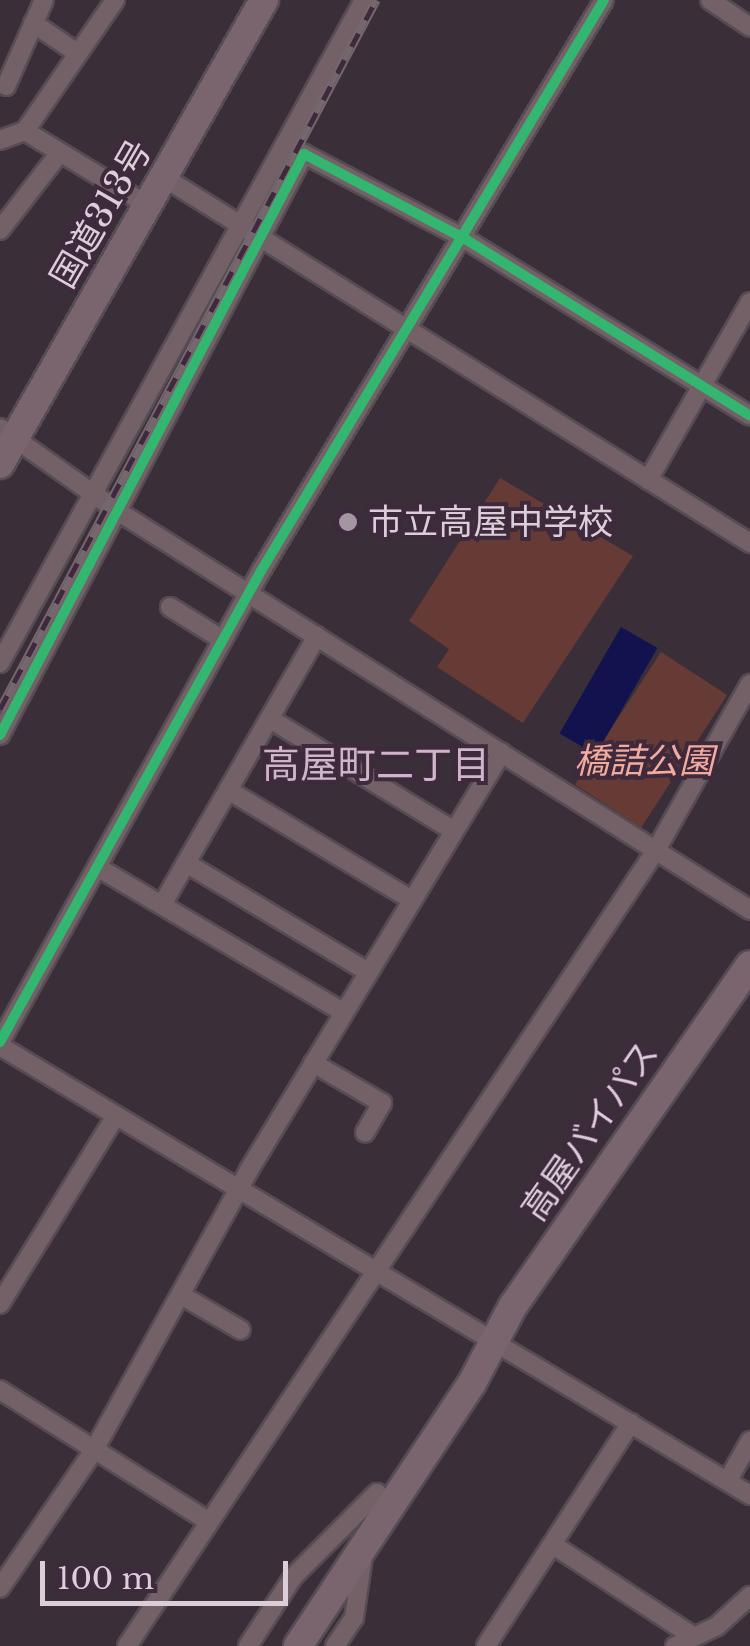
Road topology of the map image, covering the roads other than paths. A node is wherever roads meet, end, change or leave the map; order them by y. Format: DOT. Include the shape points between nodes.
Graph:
graph roads {
  1 [pos="44,0"];
  2 [pos="115,0"];
  3 [pos="264,0"];
  4 [pos="364,0"];
  5 [pos="604,0"];
  6 [pos="710,0"];
  7 [pos="33,23"];
  8 [pos="750,27"];
  9 [pos="70,48"];
  10 [pos="6,86"];
  11 [pos="25,131"];
  12 [pos="0,140"];
  13 [pos="58,155"];
  14 [pos="165,178"];
  15 [pos="149,206"];
  16 [pos="238,224"];
  17 [pos="0,230"];
  18 [pos="261,239"];
  19 [pos="465,239"];
  20 [pos="750,302"];
  21 [pos="409,332"];
  22 [pos="702,386"];
  23 [pos="750,416"];
  24 [pos="5,444"];
  25 [pos="648,480"];
  26 [pos="92,492"];
  27 [pos="118,512"];
  28 [pos="750,543"];
  29 [pos="249,592"];
  30 [pos="170,607"];
  31 [pos="317,636"];
  32 [pos="223,640"];
  33 [pos="0,664"];
  34 [pos="750,684"];
  35 [pos="270,719"];
  36 [pos="0,735"];
  37 [pos="502,754"];
  38 [pos="228,790"];
  39 [pos="454,831"];
  40 [pos="656,850"];
  41 [pos="186,863"];
  42 [pos="98,867"];
  43 [pos="412,900"];
  44 [pos="162,905"];
  45 [pos="750,910"];
  46 [pos="750,965"];
  47 [pos="368,972"];
  48 [pos="344,1012"];
  49 [pos="0,1044"];
  50 [pos="313,1063"];
  51 [pos="115,1117"];
  52 [pos="365,1132"];
  53 [pos="240,1190"];
  54 [pos="374,1272"];
  55 [pos="181,1295"];
  56 [pos="0,1304"];
  57 [pos="242,1330"];
  58 [pos="491,1340"];
  59 [pos="0,1390"];
  60 [pos="631,1423"];
  61 [pos="750,1441"];
  62 [pos="94,1450"];
  63 [pos="728,1480"];
  64 [pos="377,1492"];
  65 [pos="750,1495"];
  66 [pos="208,1520"];
  67 [pos="366,1541"];
  68 [pos="553,1544"];
  69 [pos="0,1588"];
  70 [pos="750,1596"];
  71 [pos="694,1638"];
  72 [pos="127,1646"];
  73 [pos="248,1646"];
  74 [pos="278,1646"];
  75 [pos="298,1646"];
  76 [pos="335,1646"];
  77 [pos="486,1646"];
  78 [pos="675,1646"];
  1 -- 7 [label="street"];
  2 -- 11 [label="street"];
  3 -- 14 [label="highway, 国道313号"];
  4 -- 16 [label="street"];
  5 -- 19 [label="street"];
  6 -- 8 [label="street"];
  7 -- 9 [label="street"];
  7 -- 10 [label="street"];
  11 -- 12 [label="street"];
  11 -- 13 [label="street"];
  13 -- 15 [label="street"];
  13 -- 17 [label="street"];
  14 -- 15 [label="highway, 国道313号"];
  14 -- 16 [label="street"];
  15 -- 24 [label="highway, 国道313号"];
  16 -- 18 [label="street"];
  16 -- 26 [label="street"];
  18 -- 19 [label="street" via="312,152"];
  18 -- 21 [label="street"];
  18 -- 27 [label="street"];
  19 -- 21 [label="street"];
  19 -- 22 [label="street"];
  20 -- 22 [label="street"];
  21 -- 25 [label="street"];
  21 -- 29 [label="street"];
  22 -- 23 [label="street"];
  22 -- 25 [label="street"];
  24 -- 26 [label="street"];
  25 -- 28 [label="street"];
  26 -- 27 [label="street"];
  26 -- 33 [label="street"];
  27 -- 29 [label="street"];
  27 -- 36 [label="street"];
  29 -- 31 [label="street"];
  29 -- 32 [label="street"];
  30 -- 32 [label="street"];
  31 -- 35 [label="street"];
  31 -- 37 [label="street"];
  32 -- 42 [label="street"];
  34 -- 40 [label="street"];
  35 -- 38 [label="street"];
  35 -- 39 [label="street"];
  37 -- 39 [label="street"];
  37 -- 40 [label="street"];
  38 -- 41 [label="street"];
  38 -- 43 [label="street"];
  39 -- 43 [label="street"];
  40 -- 45 [label="street"];
  40 -- 54 [label="street"];
  41 -- 44 [label="street"];
  41 -- 47 [label="street"];
  42 -- 44 [label="street"];
  42 -- 49 [label="street"];
  43 -- 47 [label="street"];
  44 -- 48 [label="street"];
  46 -- 58 [label="highway, 高屋バイパス"];
  47 -- 48 [label="street"];
  48 -- 50 [label="street"];
  49 -- 51 [label="street"];
  50 -- 52 [label="street" via="382,1103"];
  50 -- 53 [label="street"];
  51 -- 53 [label="street"];
  51 -- 56 [label="street"];
  53 -- 54 [label="street"];
  53 -- 55 [label="street"];
  54 -- 58 [label="street"];
  54 -- 66 [label="street"];
  55 -- 57 [label="street"];
  55 -- 62 [label="street"];
  58 -- 60 [label="street"];
  58 -- 64 [label="highway" via="456,1372"];
  58 -- 67 [label="highway" via="472,1383"];
  59 -- 62 [label="street"];
  60 -- 63 [label="street"];
  60 -- 68 [label="street"];
  61 -- 63 [label="street"];
  62 -- 66 [label="street"];
  62 -- 69 [label="street"];
  63 -- 65 [label="street"];
  64 -- 73 [label="street" via="293,1576"];
  64 -- 74 [label="highway"];
  66 -- 72 [label="street"];
  67 -- 75 [label="highway"];
  67 -- 76 [label="street" via="354,1618"];
  68 -- 71 [label="street"];
  68 -- 77 [label="street"];
  70 -- 71 [label="street"];
  71 -- 78 [label="street"];
}
